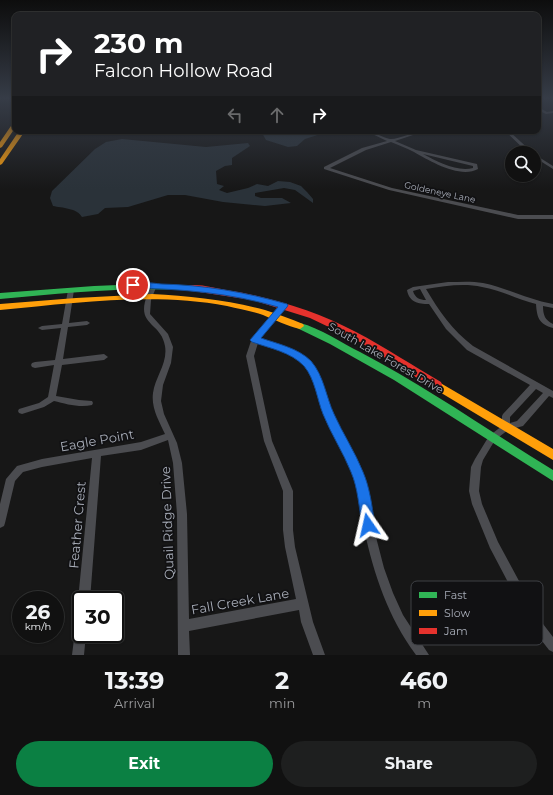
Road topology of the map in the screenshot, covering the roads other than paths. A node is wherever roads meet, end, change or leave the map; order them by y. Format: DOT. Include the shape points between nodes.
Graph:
graph roads {
  1 [pos="12,129"];
  2 [pos="20,134"];
  3 [pos="374,134"];
  4 [pos="382,134"];
  5 [pos="412,134"];
  6 [pos="511,134"];
  7 [pos="391,140"];
  8 [pos="0,146"];
  9 [pos="524,146"];
  10 [pos="415,151"];
  11 [pos="541,160"];
  12 [pos="0,163"];
  13 [pos="553,168"];
  14 [pos="553,218"];
  15 [pos="154,285"];
  16 [pos="422,287"];
  17 [pos="71,290"];
  18 [pos="150,295"];
  19 [pos="0,296"];
  20 [pos="69,301"];
  21 [pos="431,302"];
  22 [pos="538,304"];
  23 [pos="284,305"];
  24 [pos="553,306"];
  25 [pos="0,307"];
  26 [pos="275,316"];
  27 [pos="87,323"];
  28 [pos="64,326"];
  29 [pos="553,326"];
  30 [pos="42,328"];
  31 [pos="255,340"];
  32 [pos="104,357"];
  33 [pos="57,363"];
  34 [pos="35,366"];
  35 [pos="535,385"];
  36 [pos="551,394"];
  37 [pos="52,398"];
  38 [pos="89,403"];
  39 [pos="22,411"];
  40 [pos="506,427"];
  41 [pos="170,436"];
  42 [pos="492,438"];
  43 [pos="97,453"];
  44 [pos="553,455"];
  45 [pos="553,476"];
  46 [pos="0,523"];
  47 [pos="512,581"];
  48 [pos="85,591"];
  49 [pos="302,604"];
  50 [pos="183,626"];
  51 [pos="543,633"];
  52 [pos="411,638"];
  53 [pos="80,643"];
  54 [pos="416,645"];
  55 [pos="553,646"];
  56 [pos="78,655"];
  57 [pos="184,655"];
  58 [pos="319,655"];
  59 [pos="423,655"];
  1 -- 8 [label="main road"];
  2 -- 12 [label="main road"];
  3 -- 7 [label="street"];
  4 -- 7 [label="street"];
  5 -- 7 [label="street"];
  6 -- 9 [label="street"];
  7 -- 10 [label="street"];
  7 -- 14 [label="street, Goldeneye Lane" via="364,149 326,168 390,189 518,217"];
  10 -- 10 [label="street" via="475,165 476,168 471,171 462,170 428,160"];
  11 -- 13 [label="street"];
  15 -- 17 [label="main road, South Lake Forest Drive"];
  15 -- 18 [label="street, Quail Ridge Drive"];
  15 -- 23 [label="main road, South Lake Forest Drive" via="225,292"];
  16 -- 21 [label="street"];
  16 -- 21 [label="street" via="410,290 410,293 419,302"];
  16 -- 22 [label="street" via="482,285"];
  17 -- 19 [label="main road, South Lake Forest Drive"];
  17 -- 20 [label="street"];
  18 -- 20 [label="main road, South Lake Forest Drive"];
  18 -- 26 [label="main road, South Lake Forest Drive" via="219,302"];
  18 -- 41 [label="street, Quail Ridge Drive" via="147,314 167,339 170,348 157,400"];
  20 -- 25 [label="main road, South Lake Forest Drive"];
  20 -- 28 [label="street"];
  21 -- 35 [label="street" via="458,339"];
  22 -- 24 [label="street"];
  22 -- 29 [label="street" via="541,319"];
  23 -- 26 [label="street"];
  23 -- 40 [label="main road, South Lake Forest Drive" via="353,334"];
  26 -- 31 [label="street"];
  26 -- 42 [label="main road, South Lake Forest Drive" via="338,342"];
  27 -- 28 [label="street"];
  28 -- 30 [label="street"];
  28 -- 33 [label="street"];
  31 -- 49 [label="street" via="251,350 251,364 268,441 288,491 290,547"];
  31 -- 52 [label="street" via="293,352 311,369 328,414 360,479 372,540 387,591"];
  32 -- 33 [label="street"];
  33 -- 34 [label="street"];
  33 -- 37 [label="street"];
  35 -- 36 [label="street"];
  35 -- 40 [label="street" via="506,416"];
  36 -- 40 [label="street" via="520,424"];
  37 -- 38 [label="street"];
  37 -- 39 [label="street" via="36,408"];
  40 -- 42 [label="street"];
  40 -- 44 [label="main road, South Lake Forest Drive"];
  41 -- 43 [label="street, Eagle Point" via="141,446"];
  41 -- 50 [label="street, Quail Ridge Drive" via="178,466 182,517"];
  42 -- 45 [label="main road, South Lake Forest Drive"];
  42 -- 47 [label="street" via="476,467 474,491 494,545"];
  43 -- 46 [label="street, Eagle Point" via="20,469 11,479"];
  43 -- 48 [label="street, Feather Crest"];
  49 -- 50 [label="street, Fall Creek Lane"];
  49 -- 58 [label="street"];
  50 -- 57 [label="street, Quail Ridge Drive"];
  51 -- 55 [label="street"];
  53 -- 56 [label="street"];
  54 -- 59 [label="street"];
}
